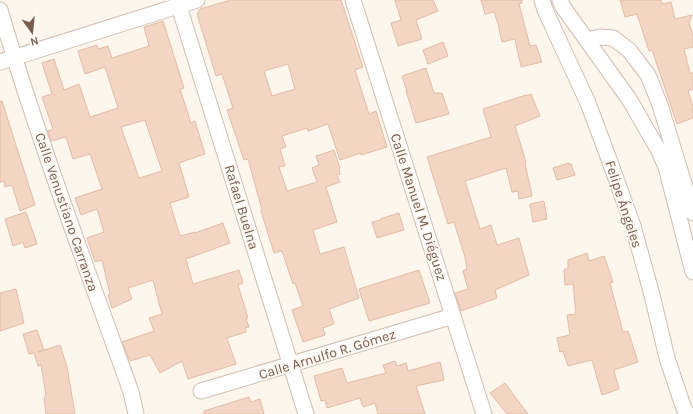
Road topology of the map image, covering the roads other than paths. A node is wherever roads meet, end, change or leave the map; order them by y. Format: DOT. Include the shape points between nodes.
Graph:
graph roads {
  1 [pos="197,0"];
  2 [pos="353,0"];
  3 [pos="542,0"];
  4 [pos="560,0"];
  5 [pos="178,3"];
  6 [pos="0,10"];
  7 [pos="587,40"];
  8 [pos="7,60"];
  9 [pos="693,213"];
  10 [pos="693,272"];
  11 [pos="453,316"];
  12 [pos="291,365"];
  13 [pos="201,392"];
  14 [pos="136,414"];
  15 [pos="306,414"];
  16 [pos="484,414"];
  17 [pos="687,414"];
  1 -- 5 [label="street"];
  2 -- 11 [label="street, Calle Manuel M. Diéguez"];
  3 -- 17 [label="street, Felipe Ángeles" via="588,103 633,226 667,358"];
  4 -- 7 [label="street"];
  5 -- 8 [label="street"];
  5 -- 12 [label="street, Rafael Buelna"];
  6 -- 8 [label="street, Calle Venustiano Carranza"];
  7 -- 9 [label="street" via="613,38 630,50 648,75 660,105"];
  7 -- 10 [label="street" via="629,99 666,166"];
  8 -- 14 [label="street, Calle Venustiano Carranza" via="59,192 131,392"];
  11 -- 12 [label="street, Calle Arnulfo R. Gómez"];
  11 -- 16 [label="street, Calle Manuel M. Diéguez"];
  12 -- 13 [label="street, Calle Arnulfo R. Gómez"];
  12 -- 15 [label="street, Rafael Buelna"];
}
